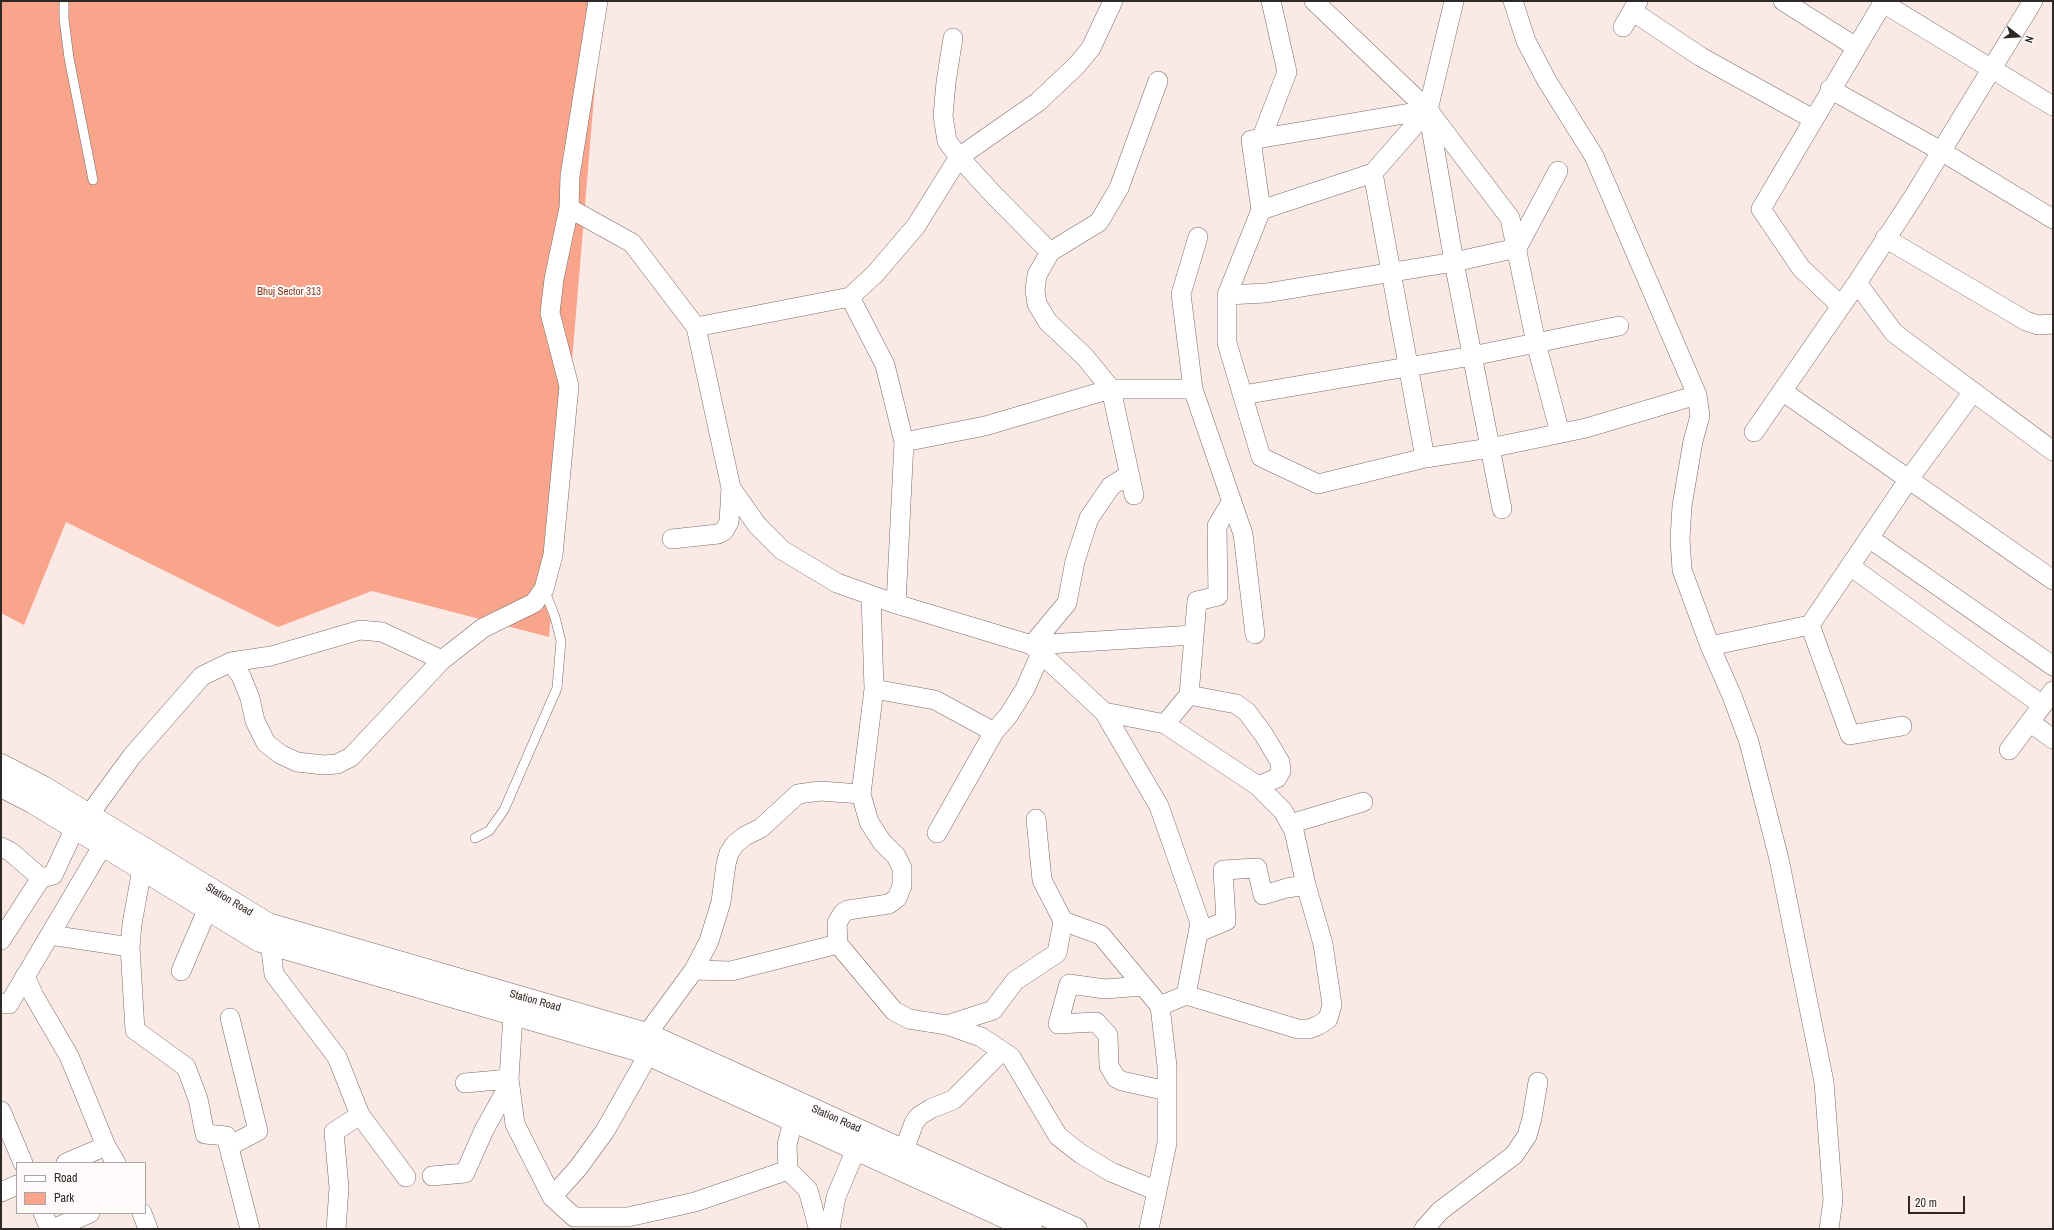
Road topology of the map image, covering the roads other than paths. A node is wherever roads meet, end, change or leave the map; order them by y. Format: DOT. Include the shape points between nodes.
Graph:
graph roads {
  1 [pos="64,1"];
  2 [pos="598,1"];
  3 [pos="1113,1"];
  4 [pos="1271,1"];
  5 [pos="1314,1"];
  6 [pos="1454,1"];
  7 [pos="1513,1"];
  8 [pos="1783,1"];
  9 [pos="2033,1"];
  10 [pos="1883,2"];
  11 [pos="1807,7"];
  12 [pos="1631,13"];
  13 [pos="953,38"];
  14 [pos="1856,47"];
  15 [pos="1991,70"];
  16 [pos="1158,81"];
  17 [pos="1830,90"];
  18 [pos="2053,106"];
  19 [pos="1428,110"];
  20 [pos="1813,119"];
  21 [pos="1262,137"];
  22 [pos="1942,151"];
  23 [pos="959,157"];
  24 [pos="1558,171"];
  25 [pos="1373,173"];
  26 [pos="93,180"];
  27 [pos="569,208"];
  28 [pos="1261,210"];
  29 [pos="2053,219"];
  30 [pos="1198,237"];
  31 [pos="1885,238"];
  32 [pos="1518,248"];
  33 [pos="1050,252"];
  34 [pos="1454,262"];
  35 [pos="1390,273"];
  36 [pos="1857,283"];
  37 [pos="1227,295"];
  38 [pos="850,297"];
  39 [pos="1840,305"];
  40 [pos="2053,324"];
  41 [pos="696,326"];
  42 [pos="1619,326"];
  43 [pos="1536,343"];
  44 [pos="1472,356"];
  45 [pos="1408,366"];
  46 [pos="1193,389"];
  47 [pos="1111,390"];
  48 [pos="1782,391"];
  49 [pos="1973,392"];
  50 [pos="1243,395"];
  51 [pos="1697,395"];
  52 [pos="1754,432"];
  53 [pos="1560,433"];
  54 [pos="904,442"];
  55 [pos="1490,448"];
  56 [pos="2053,451"];
  57 [pos="1425,458"];
  58 [pos="1129,475"];
  59 [pos="1909,479"];
  60 [pos="731,488"];
  61 [pos="1134,495"];
  62 [pos="1232,501"];
  63 [pos="1502,509"];
  64 [pos="1869,538"];
  65 [pos="672,539"];
  66 [pos="1850,566"];
  67 [pos="2053,580"];
  68 [pos="544,589"];
  69 [pos="871,595"];
  70 [pos="896,604"];
  71 [pos="1810,624"];
  72 [pos="1255,634"];
  73 [pos="1194,635"];
  74 [pos="1710,646"];
  75 [pos="1037,649"];
  76 [pos="442,660"];
  77 [pos="230,662"];
  78 [pos="2053,666"];
  79 [pos="874,689"];
  80 [pos="1189,695"];
  81 [pos="2048,698"];
  82 [pos="1104,712"];
  83 [pos="2030,722"];
  84 [pos="1165,724"];
  85 [pos="1902,726"];
  86 [pos="994,732"];
  87 [pos="2053,739"];
  88 [pos="2009,750"];
  89 [pos="1,765"];
  90 [pos="1,786"];
  91 [pos="1258,786"];
  92 [pos="861,794"];
  93 [pos="1363,802"];
  94 [pos="1036,819"];
  95 [pos="82,822"];
  96 [pos="1290,824"];
  97 [pos="937,833"];
  98 [pos="475,838"];
  99 [pos="103,845"];
  100 [pos="1,847"];
  101 [pos="142,869"];
  102 [pos="41,878"];
  103 [pos="1306,885"];
  104 [pos="208,908"];
  105 [pos="1063,921"];
  106 [pos="1199,932"];
  107 [pos="50,935"];
  108 [pos="1,940"];
  109 [pos="270,944"];
  110 [pos="838,944"];
  111 [pos="130,947"];
  112 [pos="181,970"];
  113 [pos="694,970"];
  114 [pos="25,976"];
  115 [pos="1143,986"];
  116 [pos="1186,995"];
  117 [pos="1,1003"];
  118 [pos="1160,1006"];
  119 [pos="514,1014"];
  120 [pos="230,1018"];
  121 [pos="947,1025"];
  122 [pos="648,1044"];
  123 [pos="1002,1051"];
  124 [pos="509,1082"];
  125 [pos="1538,1082"];
  126 [pos="465,1083"];
  127 [pos="1167,1091"];
  128 [pos="360,1115"];
  129 [pos="3,1120"];
  130 [pos="793,1121"];
  131 [pos="106,1146"];
  132 [pos="229,1146"];
  133 [pos="856,1149"];
  134 [pos="904,1150"];
  135 [pos="23,1162"];
  136 [pos="68,1162"];
  137 [pos="115,1162"];
  138 [pos="788,1170"];
  139 [pos="432,1176"];
  140 [pos="406,1177"];
  141 [pos="16,1185"];
  142 [pos="1157,1191"];
  143 [pos="1,1192"];
  144 [pos="552,1197"];
  145 [pos="43,1214"];
  146 [pos="88,1214"];
  147 [pos="142,1214"];
  148 [pos="50,1229"];
  149 [pos="53,1229"];
  150 [pos="148,1229"];
  151 [pos="250,1229"];
  152 [pos="336,1229"];
  153 [pos="824,1229"];
  154 [pos="830,1229"];
  155 [pos="1031,1229"];
  156 [pos="1076,1229"];
  157 [pos="1149,1229"];
  158 [pos="1424,1229"];
  159 [pos="1829,1229"];
  1 -- 26 [label="lane" via="69,58"];
  2 -- 27 [label="street" via="570,176"];
  3 -- 23 [label="street" via="1091,48 1077,65 1038,102"];
  4 -- 21 [label="street" via="1287,72"];
  5 -- 19 [label="street"];
  6 -- 19 [label="street"];
  7 -- 51 [label="street" via="1526,41 1536,61 1594,156"];
  8 -- 11 [label="street"];
  9 -- 15 [label="street"];
  10 -- 14 [label="street"];
  10 -- 15 [label="street"];
  11 -- 14 [label="street"];
  12 -- 20 [label="street" via="1702,57"];
  13 -- 23 [label="street" via="943,116 947,140"];
  14 -- 17 [label="street"];
  15 -- 18 [label="street"];
  15 -- 22 [label="street"];
  16 -- 33 [label="street" via="1118,188 1099,222"];
  17 -- 20 [label="street"];
  17 -- 22 [label="street"];
  19 -- 21 [label="street"];
  19 -- 25 [label="street"];
  19 -- 32 [label="street" via="1510,218"];
  19 -- 34 [label="street"];
  20 -- 39 [label="street" via="1761,208 1801,268"];
  21 -- 28 [label="street" via="1251,140"];
  22 -- 29 [label="street"];
  22 -- 31 [label="street"];
  23 -- 33 [label="street"];
  23 -- 38 [label="street" via="916,226 875,274"];
  24 -- 32 [label="street"];
  25 -- 28 [label="street"];
  25 -- 35 [label="street"];
  27 -- 41 [label="street" via="632,243"];
  27 -- 68 [label="street" via="554,279 550,313 569,386 553,555"];
  28 -- 37 [label="street"];
  30 -- 46 [label="street" via="1181,294"];
  31 -- 36 [label="street"];
  31 -- 40 [label="street" via="2026,321 2038,325"];
  32 -- 34 [label="street"];
  32 -- 43 [label="street"];
  33 -- 47 [label="street" via="1037,275 1037,304 1048,322 1085,357"];
  34 -- 35 [label="street"];
  34 -- 44 [label="street"];
  35 -- 37 [label="street" via="1266,293"];
  35 -- 45 [label="street"];
  36 -- 39 [label="street"];
  36 -- 49 [label="street" via="1894,333"];
  37 -- 50 [label="street" via="1227,343"];
  38 -- 41 [label="street"];
  38 -- 54 [label="street" via="885,365"];
  39 -- 48 [label="street"];
  41 -- 60 [label="street"];
  42 -- 43 [label="street"];
  43 -- 44 [label="street"];
  43 -- 53 [label="street"];
  44 -- 45 [label="street"];
  44 -- 55 [label="street"];
  45 -- 50 [label="street"];
  45 -- 57 [label="street"];
  46 -- 47 [label="street"];
  46 -- 62 [label="street"];
  47 -- 54 [label="street" via="985,426"];
  47 -- 58 [label="street"];
  48 -- 52 [label="street"];
  48 -- 59 [label="street"];
  49 -- 56 [label="street"];
  49 -- 59 [label="street"];
  50 -- 57 [label="street" via="1261,457 1318,484"];
  51 -- 53 [label="street" via="1586,428"];
  51 -- 74 [label="street" via="1700,416 1682,506 1680,539 1682,570"];
  53 -- 55 [label="street"];
  54 -- 70 [label="street"];
  55 -- 57 [label="street"];
  55 -- 63 [label="street"];
  58 -- 61 [label="street"];
  58 -- 75 [label="street" via="1111,486 1089,518 1074,561 1067,603"];
  59 -- 64 [label="street"];
  59 -- 67 [label="street"];
  60 -- 65 [label="street" via="729,522 724,532"];
  60 -- 69 [label="street" via="757,525 782,550 837,583"];
  62 -- 72 [label="street" via="1243,534"];
  62 -- 73 [label="street" via="1217,526 1218,596 1196,601"];
  64 -- 66 [label="street"];
  64 -- 78 [label="street"];
  66 -- 71 [label="street"];
  66 -- 81 [label="street"];
  68 -- 76 [label="street" via="534,603 483,628"];
  68 -- 98 [label="lane" via="560,641 557,688 504,810 489,831"];
  69 -- 70 [label="street"];
  69 -- 79 [label="street"];
  70 -- 75 [label="street"];
  71 -- 74 [label="street"];
  71 -- 85 [label="street" via="1850,735"];
  73 -- 75 [label="street"];
  73 -- 80 [label="street"];
  74 -- 159 [label="street" via="1749,742 1779,859 1800,959 1824,1082 1833,1200"];
  75 -- 82 [label="street"];
  75 -- 86 [label="street" via="1025,689"];
  76 -- 77 [label="street" via="382,632 360,630 272,656"];
  76 -- 77 [label="street" via="351,758 336,764 324,765 297,762 266,744 255,721 242,676"];
  77 -- 95 [label="street" via="202,676 132,756"];
  79 -- 86 [label="street" via="935,700"];
  79 -- 92 [label="street"];
  80 -- 84 [label="street"];
  80 -- 91 [label="street" via="1236,704 1247,712 1280,762 1281,771 1277,778"];
  81 -- 83 [label="street"];
  82 -- 84 [label="street"];
  82 -- 106 [label="street" via="1159,806 1200,923"];
  83 -- 87 [label="street"];
  83 -- 88 [label="street"];
  84 -- 91 [label="street"];
  86 -- 97 [label="street"];
  89 -- 95 [label="street, Station Road" via="43,787"];
  90 -- 95 [label="street, Station Road"];
  91 -- 96 [label="street" via="1283,811"];
  92 -- 110 [label="street" via="869,822 882,842 896,856 902,868 902,886 897,898 889,904 843,913 837,923"];
  92 -- 113 [label="street" via="820,791 798,794 761,828 735,844 726,864 715,925"];
  93 -- 96 [label="street"];
  94 -- 105 [label="street" via="1042,880"];
  95 -- 99 [label="street, Station Road"];
  95 -- 102 [label="street" via="53,875"];
  95 -- 122 [label="street, Station Road" via="268,924"];
  96 -- 103 [label="street" via="1294,831"];
  99 -- 101 [label="street, Station Road"];
  99 -- 107 [label="street"];
  100 -- 102 [label="street" via="11,852"];
  101 -- 104 [label="street, Station Road"];
  101 -- 111 [label="street"];
  102 -- 108 [label="street"];
  103 -- 106 [label="street" via="1263,895 1257,868 1223,870 1226,921"];
  103 -- 116 [label="street" via="1323,944 1332,1005 1328,1019 1309,1029 1298,1029"];
  104 -- 109 [label="street, Station Road"];
  104 -- 112 [label="street"];
  105 -- 115 [label="street" via="1101,935"];
  105 -- 121 [label="street" via="1057,953 1015,981 992,1010"];
  106 -- 116 [label="street"];
  107 -- 111 [label="street"];
  107 -- 114 [label="street"];
  109 -- 119 [label="street, Station Road"];
  109 -- 128 [label="street" via="274,974 337,1057"];
  110 -- 113 [label="street" via="731,971"];
  110 -- 121 [label="street" via="894,1011 909,1020"];
  111 -- 132 [label="street" via="135,1030 186,1067 198,1099 205,1134 226,1136"];
  113 -- 122 [label="street"];
  114 -- 117 [label="street" via="9,1004"];
  114 -- 131 [label="street" via="69,1056"];
  115 -- 118 [label="street"];
  115 -- 127 [label="street" via="1105,989 1069,984 1058,1024 1096,1022 1108,1035 1109,1066 1116,1078"];
  116 -- 118 [label="street"];
  118 -- 127 [label="street" via="1167,1066"];
  119 -- 122 [label="street, Station Road"];
  119 -- 124 [label="street"];
  120 -- 132 [label="street" via="258,1131"];
  121 -- 123 [label="street" via="981,1037"];
  122 -- 130 [label="street, Station Road"];
  122 -- 134 [label="street, Station Road"];
  122 -- 144 [label="street" via="605,1131 578,1168"];
  123 -- 134 [label="street" via="953,1100 919,1116"];
  123 -- 142 [label="street" via="1011,1057 1058,1136 1080,1154 1111,1172"];
  124 -- 126 [label="street"];
  124 -- 139 [label="street" via="465,1173"];
  124 -- 144 [label="street" via="515,1124"];
  125 -- 158 [label="street" via="1527,1136 1514,1155 1440,1211"];
  127 -- 142 [label="street" via="1167,1143"];
  128 -- 140 [label="street"];
  128 -- 152 [label="street" via="334,1132 339,1188"];
  129 -- 135 [label="street"];
  130 -- 133 [label="street, Station Road"];
  130 -- 138 [label="street" via="787,1145"];
  131 -- 136 [label="street"];
  131 -- 137 [label="street"];
  132 -- 151 [label="street"];
  133 -- 154 [label="street" via="836,1197"];
  133 -- 155 [label="street, Station Road"];
  134 -- 156 [label="street, Station Road"];
  138 -- 144 [label="street" via="696,1202 628,1217 574,1217"];
  138 -- 153 [label="street" via="808,1190 818,1227"];
  141 -- 143 [label="street"];
  142 -- 157 [label="street"];
  145 -- 148 [label="street"];
  146 -- 149 [label="street"];
  147 -- 150 [label="street"];
}
